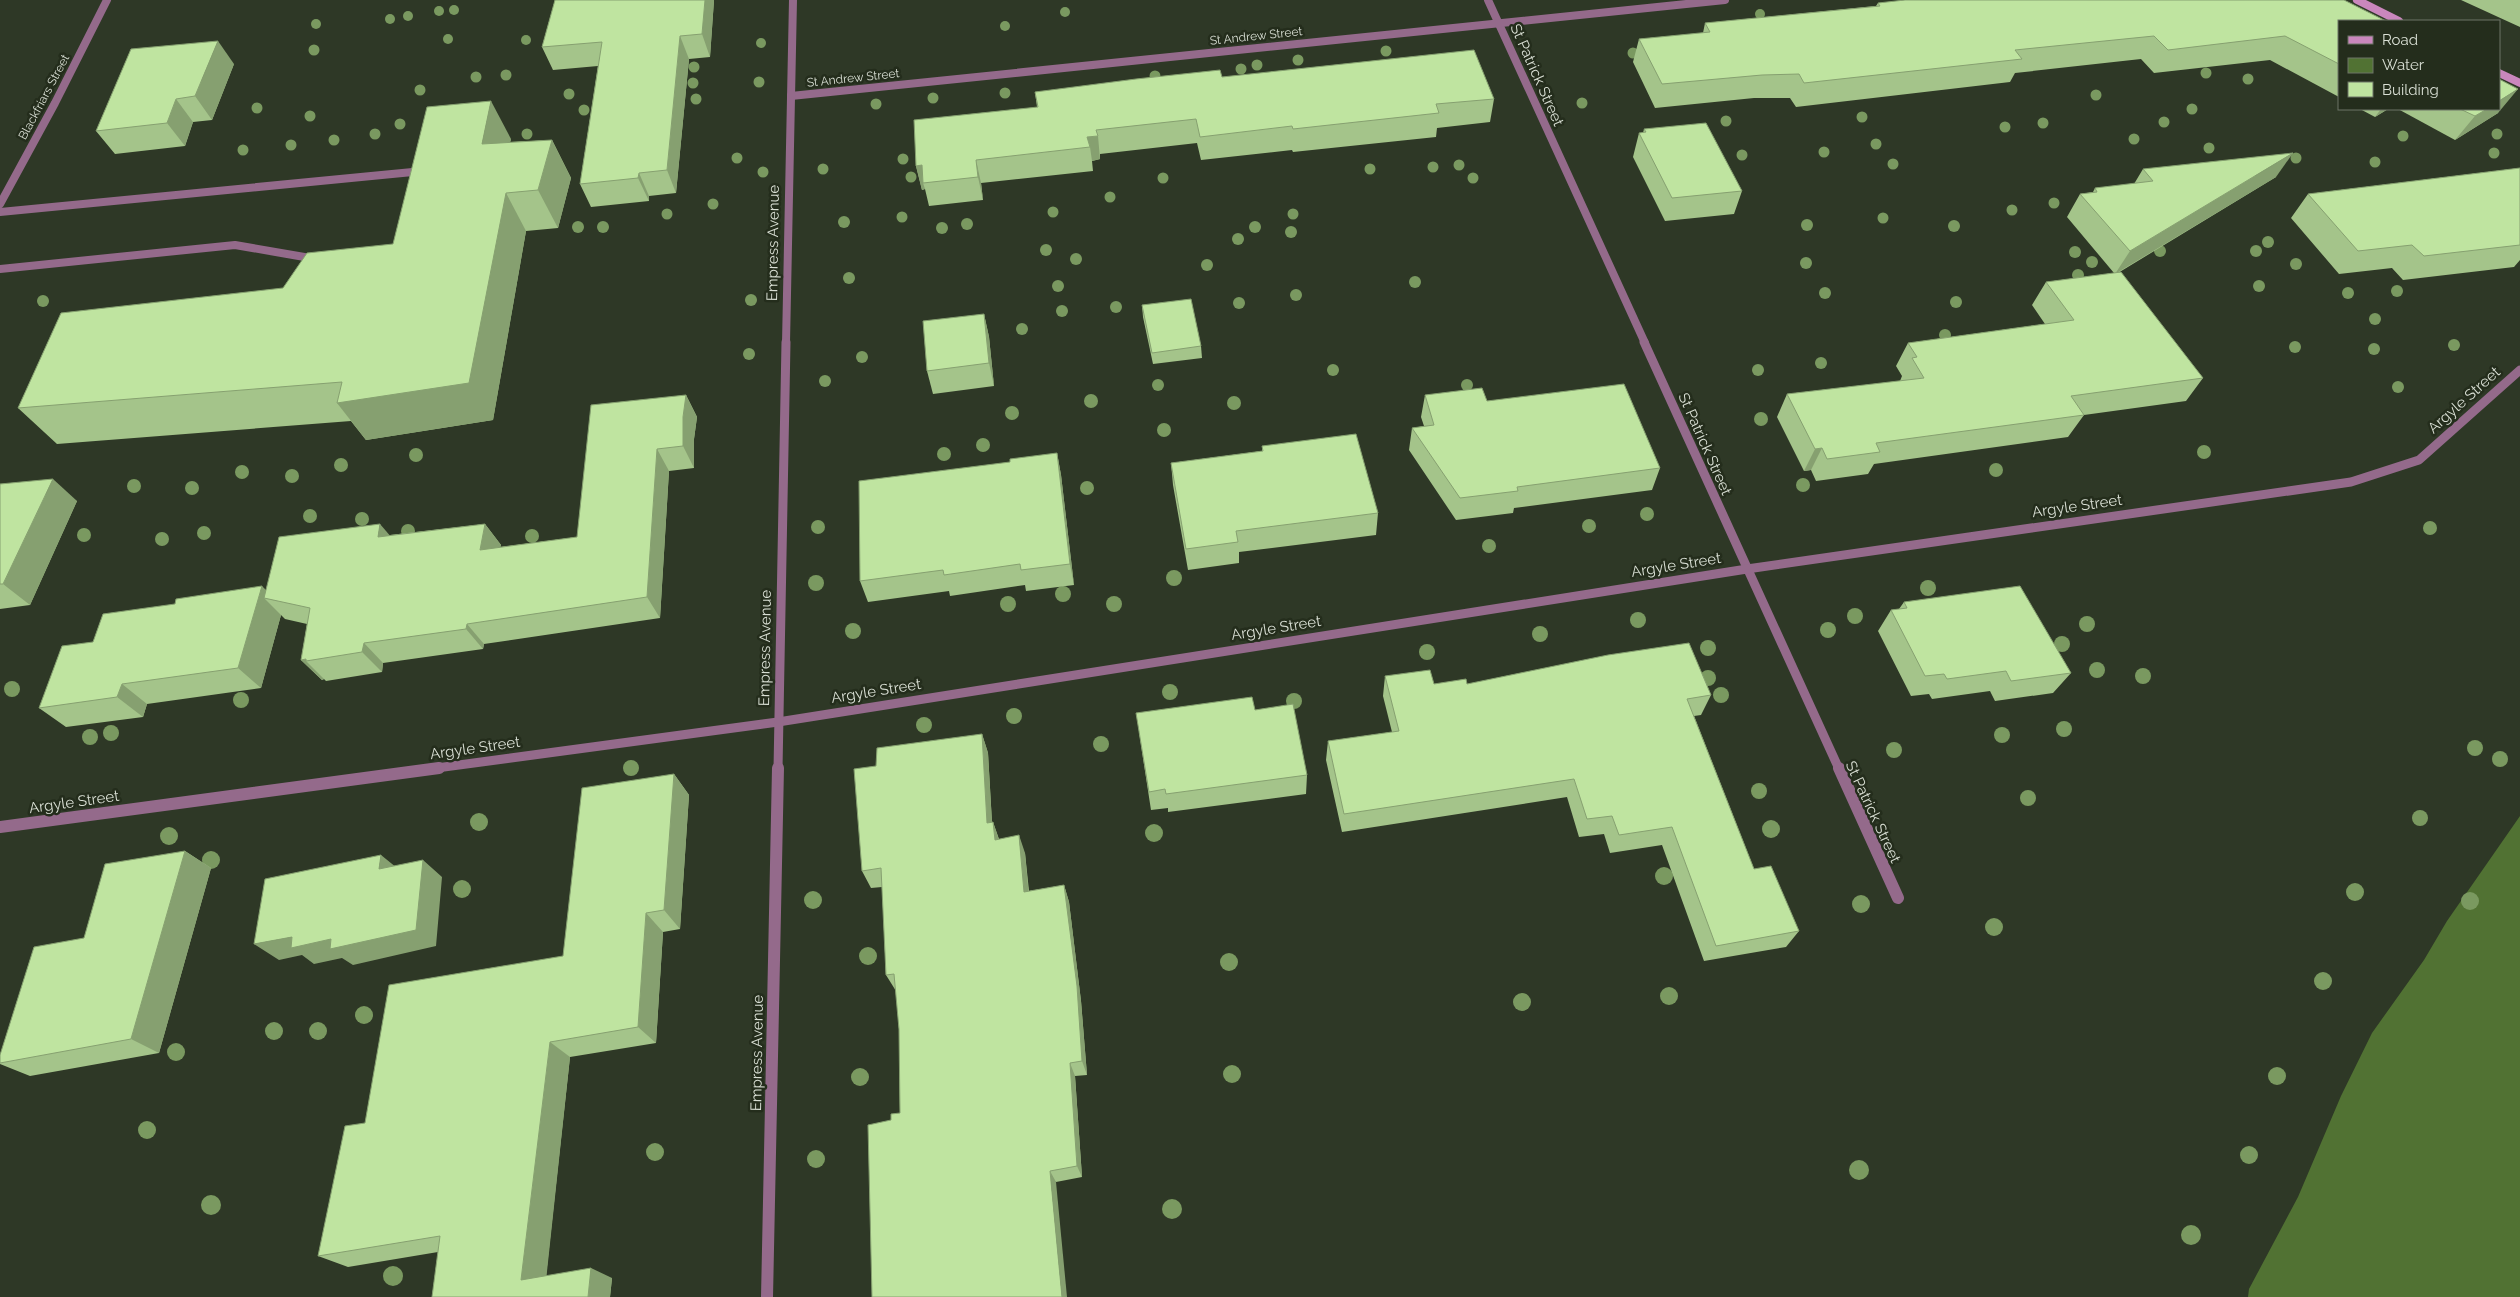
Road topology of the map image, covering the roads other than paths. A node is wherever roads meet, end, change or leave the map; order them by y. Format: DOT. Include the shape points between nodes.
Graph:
graph roads {
  1 [pos="106,0"];
  2 [pos="792,0"];
  3 [pos="1488,0"];
  4 [pos="1724,0"];
  5 [pos="2357,0"];
  6 [pos="2397,20"];
  7 [pos="1498,22"];
  8 [pos="2500,73"];
  9 [pos="2520,83"];
  10 [pos="790,96"];
  11 [pos="426,180"];
  12 [pos="0,204"];
  13 [pos="0,212"];
  14 [pos="321,260"];
  15 [pos="0,269"];
  16 [pos="2520,370"];
  17 [pos="1747,569"];
  18 [pos="778,722"];
  19 [pos="0,827"];
  20 [pos="1898,898"];
  21 [pos="767,1297"];
  1 -- 12 [label="street, Blackfriars Street"];
  2 -- 10 [label="street, Empress Avenue"];
  3 -- 7 [label="street, St Patrick Street"];
  4 -- 7 [label="street, St Andrew Street"];
  5 -- 6 [label="main road"];
  7 -- 10 [label="street, St Andrew Street"];
  7 -- 17 [label="street, St Patrick Street"];
  8 -- 9 [label="main road"];
  10 -- 18 [label="street, Empress Avenue"];
  11 -- 13 [label="street" via="428,171"];
  14 -- 15 [label="street" via="235,245"];
  16 -- 17 [label="street, Argyle Street" via="2419,460 2351,482"];
  17 -- 18 [label="street, Argyle Street"];
  17 -- 20 [label="street, St Patrick Street"];
  18 -- 19 [label="street, Argyle Street"];
  18 -- 21 [label="street, Empress Avenue"];
}
